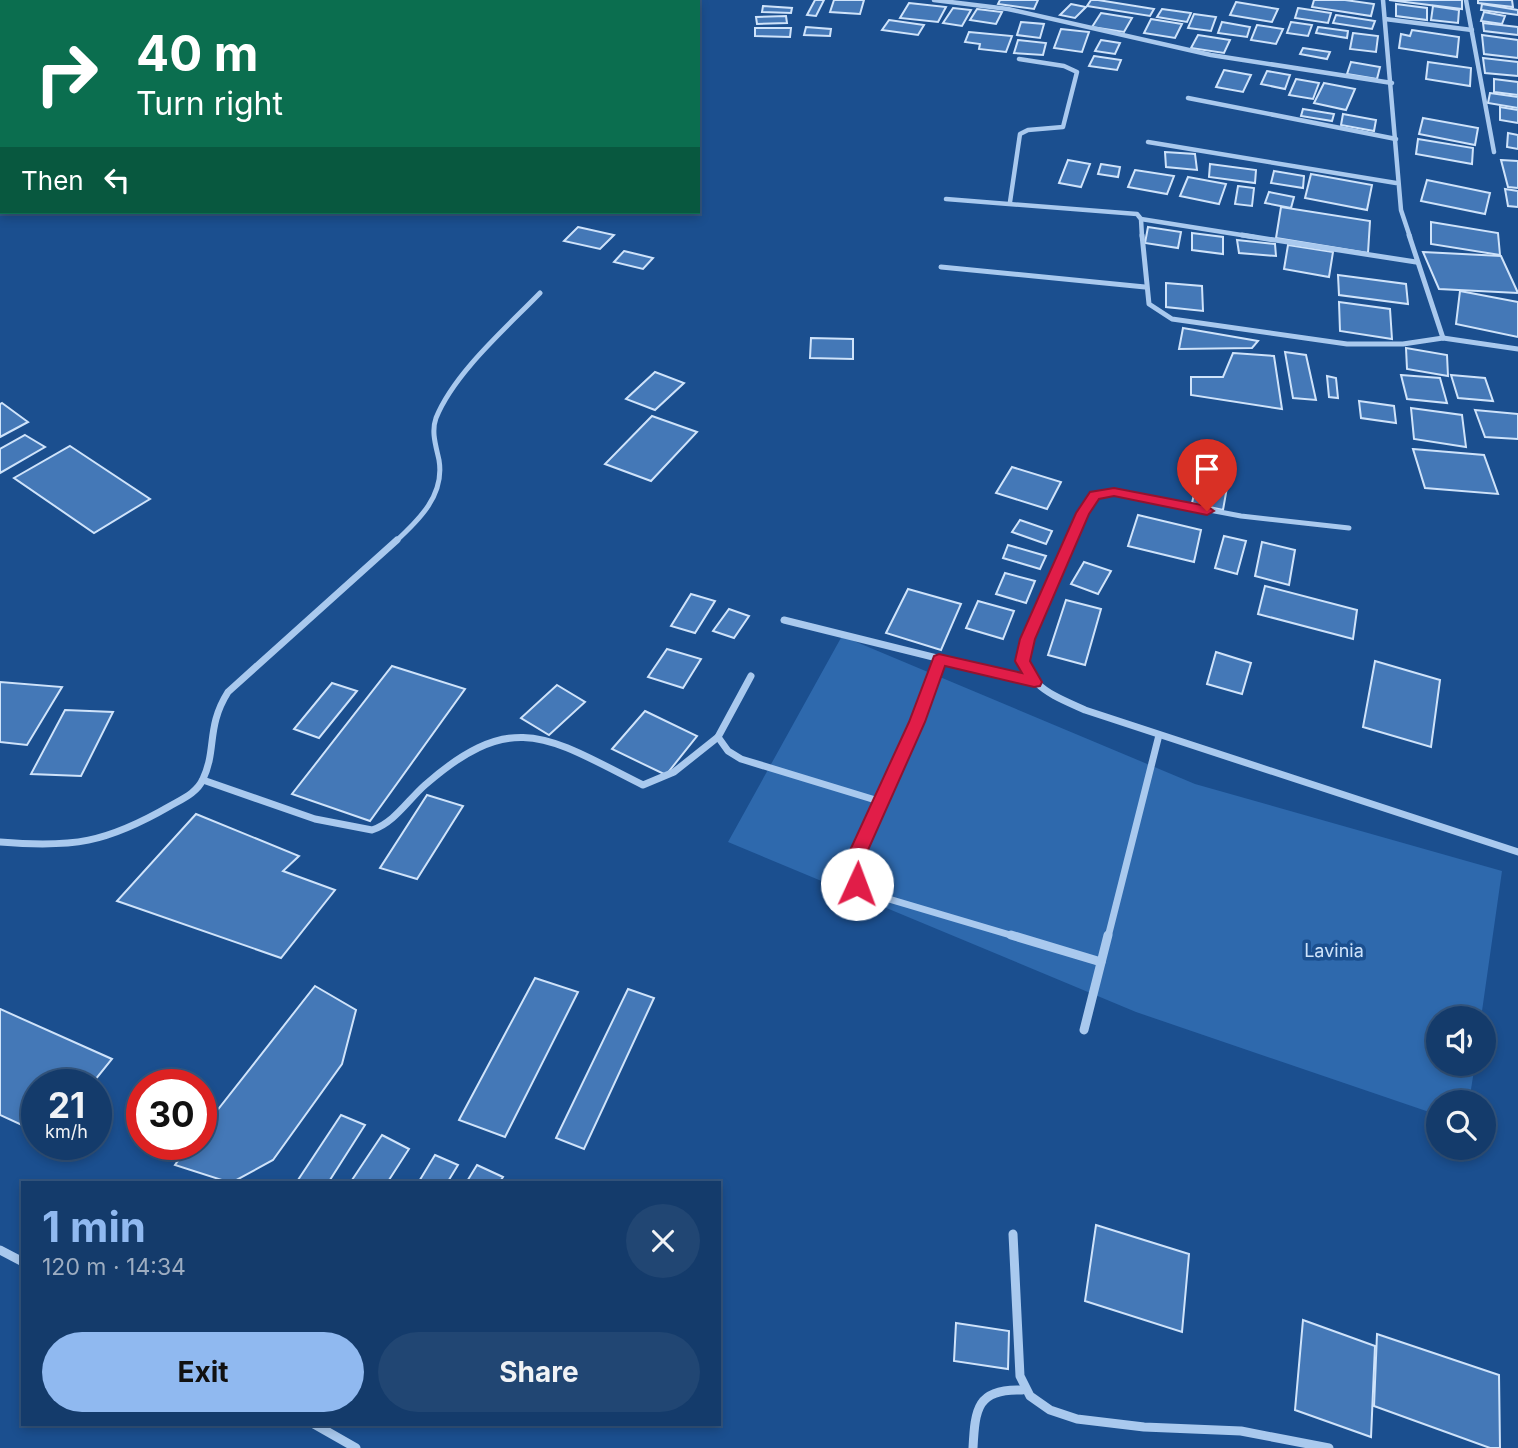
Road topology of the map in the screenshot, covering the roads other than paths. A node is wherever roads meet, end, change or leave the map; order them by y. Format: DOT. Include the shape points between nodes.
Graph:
graph roads {
  1 [pos="934,0"];
  2 [pos="1383,0"];
  3 [pos="1466,0"];
  4 [pos="1385,19"];
  5 [pos="1472,30"];
  6 [pos="1019,59"];
  7 [pos="1392,83"];
  8 [pos="1188,98"];
  9 [pos="1396,139"];
  10 [pos="1148,142"];
  11 [pos="1494,152"];
  12 [pos="1396,183"];
  13 [pos="946,198"];
  14 [pos="1010,202"];
  15 [pos="1141,219"];
  16 [pos="1416,262"];
  17 [pos="941,267"];
  18 [pos="1145,288"];
  19 [pos="540,293"];
  20 [pos="1443,338"];
  21 [pos="1518,349"];
  22 [pos="1349,528"];
  23 [pos="784,620"];
  24 [pos="939,660"];
  25 [pos="751,676"];
  26 [pos="1034,682"];
  27 [pos="1159,735"];
  28 [pos="718,737"];
  29 [pos="203,780"];
  30 [pos="882,802"];
  31 [pos="0,842"];
  32 [pos="1518,852"];
  33 [pos="1101,962"];
  34 [pos="1084,1030"];
  35 [pos="1013,1234"];
  36 [pos="0,1250"];
  37 [pos="21,1261"];
  38 [pos="1022,1390"];
  39 [pos="318,1426"];
  40 [pos="356,1448"];
  41 [pos="973,1448"];
  42 [pos="1329,1448"];
  1 -- 7 [label="street" via="1008,9 1211,55"];
  2 -- 4 [label="street"];
  3 -- 5 [label="street"];
  4 -- 5 [label="street"];
  4 -- 7 [label="street"];
  5 -- 11 [label="street"];
  6 -- 14 [label="street" via="1077,72 1063,127 1020,134"];
  7 -- 9 [label="street"];
  8 -- 9 [label="street"];
  9 -- 12 [label="street"];
  10 -- 12 [label="street"];
  12 -- 16 [label="street"];
  13 -- 14 [label="street"];
  14 -- 15 [label="street" via="1132,212"];
  15 -- 16 [label="street"];
  15 -- 18 [label="street"];
  16 -- 20 [label="street"];
  17 -- 18 [label="street"];
  18 -- 20 [label="street" via="1152,308 1172,318 1347,344"];
  19 -- 29 [label="street" via="489,347 435,419 433,444 440,479 430,504 406,532 228,692 215,714"];
  20 -- 21 [label="street"];
  22 -- 26 [label="street" via="1241,516 1114,492 1094,496 1027,639 1023,661"];
  23 -- 24 [label="street"];
  24 -- 26 [label="street"];
  24 -- 30 [label="street"];
  25 -- 28 [label="street"];
  26 -- 27 [label="street" via="1085,710"];
  27 -- 32 [label="street"];
  27 -- 33 [label="street"];
  28 -- 29 [label="street" via="674,774 643,785 556,742 522,734 504,736 448,762 374,830 329,822"];
  28 -- 30 [label="street" via="741,759"];
  29 -- 31 [label="street" via="192,793 114,838 84,846"];
  30 -- 33 [label="street" via="855,859 851,873 857,884 872,894"];
  33 -- 34 [label="street"];
  35 -- 38 [label="street"];
  36 -- 37 [label="street"];
  38 -- 41 [label="street" via="1007,1388 987,1394 979,1404"];
  38 -- 42 [label="street" via="1043,1407 1098,1425 1229,1430"];
  39 -- 40 [label="street"];
}
